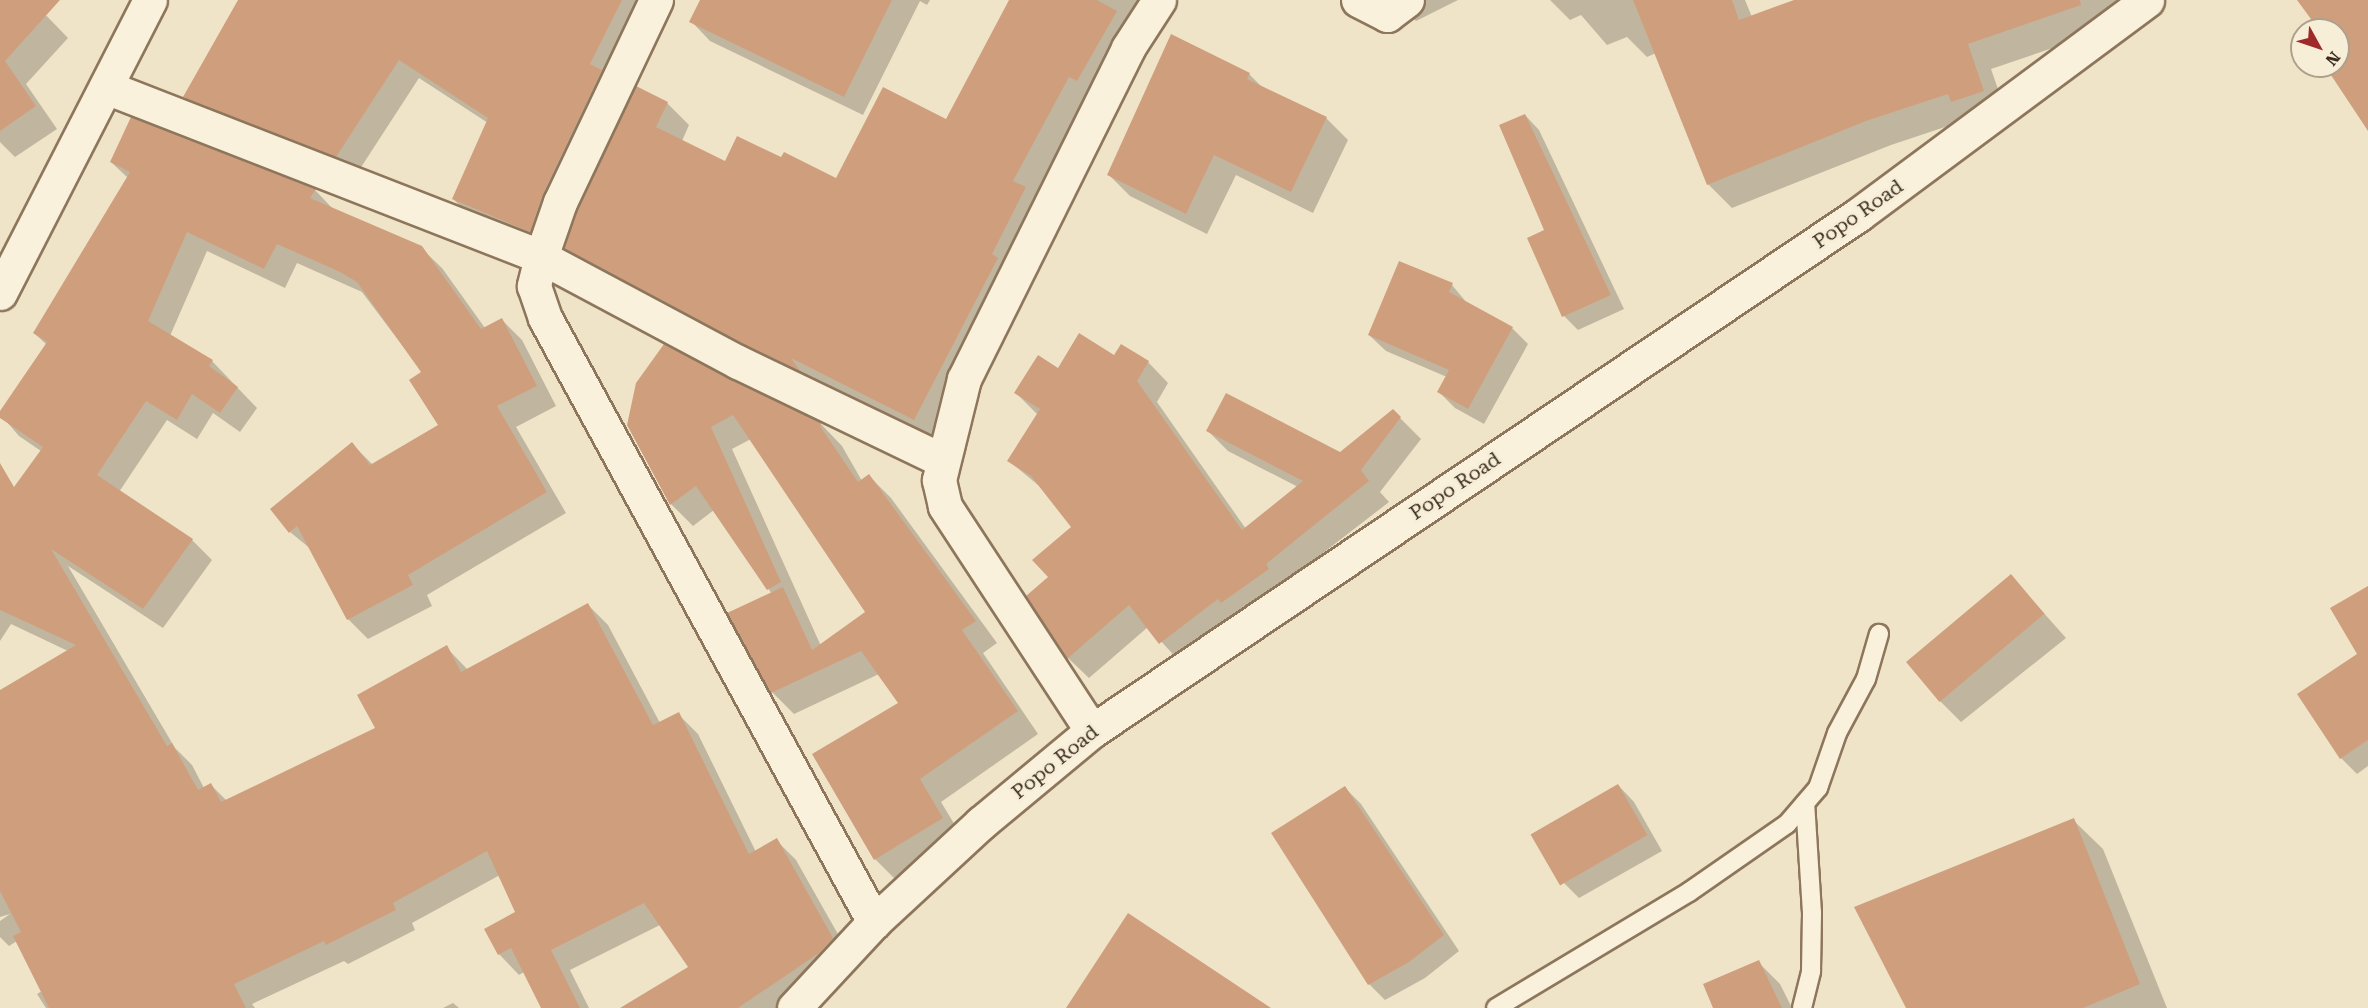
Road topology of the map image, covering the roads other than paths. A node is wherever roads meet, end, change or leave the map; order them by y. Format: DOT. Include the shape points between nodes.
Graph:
graph roads {
  1 [pos="150,0"];
  2 [pos="656,0"];
  3 [pos="1159,0"];
  4 [pos="1358,0"];
  5 [pos="1407,0"];
  6 [pos="2147,0"];
  7 [pos="106,87"];
  8 [pos="541,257"];
  9 [pos="0,293"];
  10 [pos="942,460"];
  11 [pos="1879,634"];
  12 [pos="1092,731"];
  13 [pos="1805,803"];
  14 [pos="874,922"];
  15 [pos="794,1008"];
  16 [pos="1496,1008"];
  17 [pos="1802,1008"];
  1 -- 7 [label="street"];
  2 -- 8 [label="street" via="560,202"];
  3 -- 10 [label="street" via="1128,48 964,379"];
  4 -- 5 [label="street" via="1388,15"];
  6 -- 12 [label="street, Popo Road" via="1858,215"];
  7 -- 8 [label="street"];
  7 -- 9 [label="street"];
  8 -- 10 [label="street" via="738,362"];
  8 -- 14 [label="street" via="534,285 545,318"];
  10 -- 12 [label="street" via="939,480 945,506"];
  11 -- 13 [label="lane" via="1866,679 1837,733 1818,788"];
  12 -- 14 [label="street, Popo Road" via="981,823"];
  13 -- 16 [label="lane" via="1787,824 1689,892"];
  13 -- 17 [label="lane" via="1812,913 1811,971"];
  14 -- 15 [label="street, Popo Road"];
}
